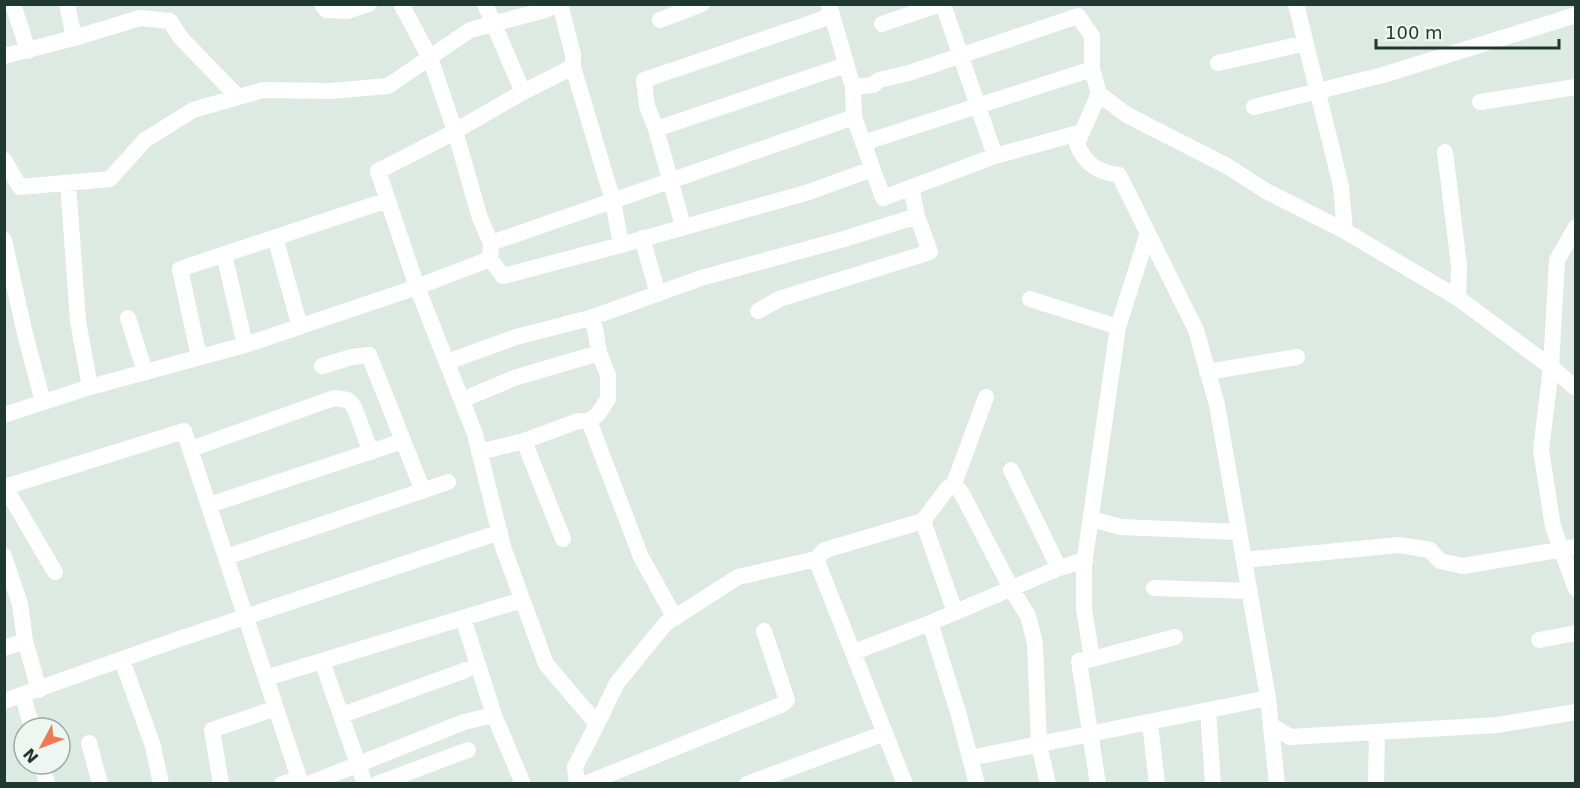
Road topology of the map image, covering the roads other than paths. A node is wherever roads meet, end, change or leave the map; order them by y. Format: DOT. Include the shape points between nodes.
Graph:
graph roads {
  1 [pos="13,4"];
  2 [pos="67,4"];
  3 [pos="322,4"];
  4 [pos="369,4"];
  5 [pos="401,4"];
  6 [pos="485,4"];
  7 [pos="559,4"];
  8 [pos="702,4"];
  9 [pos="942,4"];
  10 [pos="1296,4"];
  11 [pos="830,9"];
  12 [pos="1575,15"];
  13 [pos="660,20"];
  14 [pos="493,24"];
  15 [pos="882,24"];
  16 [pos="74,38"];
  17 [pos="1306,43"];
  18 [pos="28,51"];
  19 [pos="4,56"];
  20 [pos="960,56"];
  21 [pos="430,58"];
  22 [pos="1218,63"];
  23 [pos="846,65"];
  24 [pos="573,67"];
  25 [pos="1092,69"];
  26 [pos="853,87"];
  27 [pos="1575,87"];
  28 [pos="1318,91"];
  29 [pos="522,92"];
  30 [pos="1099,94"];
  31 [pos="238,97"];
  32 [pos="1480,102"];
  33 [pos="978,106"];
  34 [pos="1254,107"];
  35 [pos="854,117"];
  36 [pos="656,129"];
  37 [pos="455,131"];
  38 [pos="1082,132"];
  39 [pos="863,144"];
  40 [pos="1445,153"];
  41 [pos="995,156"];
  42 [pos="4,160"];
  43 [pos="872,169"];
  44 [pos="672,180"];
  45 [pos="68,183"];
  46 [pos="911,187"];
  47 [pos="388,200"];
  48 [pos="613,201"];
  49 [pos="917,216"];
  50 [pos="683,226"];
  51 [pos="1575,227"];
  52 [pos="1345,231"];
  53 [pos="1148,234"];
  54 [pos="275,237"];
  55 [pos="642,238"];
  56 [pos="4,240"];
  57 [pos="621,245"];
  58 [pos="490,251"];
  59 [pos="224,254"];
  60 [pos="417,287"];
  61 [pos="658,294"];
  62 [pos="1458,298"];
  63 [pos="1030,299"];
  64 [pos="758,311"];
  65 [pos="128,318"];
  66 [pos="590,318"];
  67 [pos="300,327"];
  68 [pos="1118,327"];
  69 [pos="245,345"];
  70 [pos="599,354"];
  71 [pos="199,357"];
  72 [pos="1297,357"];
  73 [pos="447,362"];
  74 [pos="322,366"];
  75 [pos="1551,367"];
  76 [pos="144,372"];
  77 [pos="1207,372"];
  78 [pos="90,387"];
  79 [pos="1575,388"];
  80 [pos="986,397"];
  81 [pos="462,400"];
  82 [pos="43,402"];
  83 [pos="4,415"];
  84 [pos="589,421"];
  85 [pos="403,441"];
  86 [pos="524,441"];
  87 [pos="191,449"];
  88 [pos="371,452"];
  89 [pos="479,452"];
  90 [pos="1011,470"];
  91 [pos="448,482"];
  92 [pos="954,484"];
  93 [pos="5,487"];
  94 [pos="423,491"];
  95 [pos="210,505"];
  96 [pos="1091,519"];
  97 [pos="923,521"];
  98 [pos="500,532"];
  99 [pos="1239,532"];
  100 [pos="563,539"];
  101 [pos="1568,548"];
  102 [pos="4,556"];
  103 [pos="226,557"];
  104 [pos="816,559"];
  105 [pos="1085,560"];
  106 [pos="1244,560"];
  107 [pos="1059,568"];
  108 [pos="55,572"];
  109 [pos="1011,588"];
  110 [pos="1154,588"];
  111 [pos="1575,589"];
  112 [pos="1250,591"];
  113 [pos="522,600"];
  114 [pos="955,612"];
  115 [pos="246,617"];
  116 [pos="463,618"];
  117 [pos="675,618"];
  118 [pos="930,623"];
  119 [pos="764,631"];
  120 [pos="1575,633"];
  121 [pos="1175,638"];
  122 [pos="1539,640"];
  123 [pos="25,641"];
  124 [pos="4,648"];
  125 [pos="854,652"];
  126 [pos="1092,659"];
  127 [pos="122,660"];
  128 [pos="322,661"];
  129 [pos="466,670"];
  130 [pos="266,678"];
  131 [pos="39,690"];
  132 [pos="23,696"];
  133 [pos="1268,698"];
  134 [pos="4,701"];
  135 [pos="276,708"];
  136 [pos="1208,710"];
  137 [pos="1575,712"];
  138 [pos="342,715"];
  139 [pos="494,715"];
  140 [pos="29,716"];
  141 [pos="1150,723"];
  142 [pos="597,724"];
  143 [pos="1271,725"];
  144 [pos="1377,732"];
  145 [pos="885,733"];
  146 [pos="1092,735"];
  147 [pos="89,743"];
  148 [pos="1039,745"];
  149 [pos="468,750"];
  150 [pos="970,758"];
  151 [pos="359,764"];
  152 [pos="303,782"];
  153 [pos="898,782"];
  154 [pos="1095,782"];
  155 [pos="100,783"];
  156 [pos="161,783"];
  157 [pos="221,783"];
  158 [pos="282,783"];
  159 [pos="365,783"];
  160 [pos="377,783"];
  161 [pos="523,783"];
  162 [pos="577,783"];
  163 [pos="585,783"];
  164 [pos="747,783"];
  165 [pos="977,783"];
  166 [pos="1048,783"];
  167 [pos="1157,783"];
  168 [pos="1213,783"];
  169 [pos="1277,783"];
  170 [pos="1376,783"];
  1 -- 18 [label="street"];
  2 -- 16 [label="street"];
  3 -- 4 [label="street" via="326,10 348,11"];
  5 -- 21 [label="street"];
  6 -- 14 [label="street"];
  7 -- 14 [label="street"];
  7 -- 24 [label="street"];
  8 -- 13 [label="street"];
  9 -- 15 [label="street"];
  9 -- 20 [label="street"];
  10 -- 17 [label="street"];
  11 -- 23 [label="street"];
  11 -- 36 [label="street" via="820,20 644,80 647,106"];
  12 -- 28 [label="street" via="1383,75"];
  14 -- 21 [label="street" via="470,30"];
  14 -- 29 [label="street"];
  16 -- 18 [label="street"];
  16 -- 31 [label="street" via="140,18 170,21 180,37"];
  17 -- 22 [label="street"];
  17 -- 28 [label="street"];
  18 -- 19 [label="street"];
  20 -- 25 [label="street" via="1078,16 1092,36"];
  20 -- 26 [label="street" via="873,85"];
  20 -- 33 [label="street"];
  21 -- 31 [label="street" via="388,86 331,91 263,90"];
  21 -- 37 [label="street"];
  23 -- 26 [label="street"];
  23 -- 36 [label="street"];
  24 -- 29 [label="street"];
  24 -- 48 [label="street"];
  25 -- 30 [label="street"];
  25 -- 33 [label="street"];
  26 -- 35 [label="street"];
  27 -- 32 [label="street"];
  28 -- 34 [label="street"];
  28 -- 52 [label="street" via="1341,186"];
  29 -- 37 [label="street"];
  30 -- 38 [label="street"];
  30 -- 52 [label="street" via="1127,115"];
  31 -- 45 [label="street" via="193,110 145,140 110,179"];
  33 -- 39 [label="street"];
  33 -- 41 [label="street"];
  35 -- 39 [label="street"];
  35 -- 44 [label="street"];
  36 -- 44 [label="street"];
  37 -- 47 [label="street" via="378,171"];
  37 -- 58 [label="street"];
  38 -- 41 [label="street"];
  38 -- 53 [label="street" via="1077,144 1082,157 1102,173 1119,175"];
  39 -- 43 [label="street"];
  40 -- 62 [label="street" via="1459,265"];
  41 -- 46 [label="street"];
  42 -- 45 [label="street" via="20,187"];
  43 -- 46 [label="street" via="883,198"];
  43 -- 50 [label="street" via="809,192"];
  44 -- 48 [label="street"];
  44 -- 50 [label="street"];
  45 -- 78 [label="street" via="78,321"];
  46 -- 49 [label="street"];
  47 -- 54 [label="street"];
  47 -- 60 [label="street"];
  48 -- 57 [label="street"];
  48 -- 58 [label="street"];
  49 -- 61 [label="street"];
  49 -- 64 [label="street" via="930,252 779,299"];
  50 -- 55 [label="street"];
  51 -- 75 [label="street" via="1557,260"];
  52 -- 62 [label="street"];
  53 -- 68 [label="street"];
  53 -- 77 [label="street" via="1196,330"];
  54 -- 59 [label="street"];
  54 -- 67 [label="street"];
  55 -- 57 [label="street"];
  55 -- 61 [label="street"];
  56 -- 82 [label="street"];
  57 -- 58 [label="street" via="503,276"];
  58 -- 60 [label="street"];
  59 -- 69 [label="street"];
  59 -- 71 [label="street" via="180,269"];
  60 -- 67 [label="street"];
  60 -- 73 [label="street"];
  61 -- 66 [label="street"];
  62 -- 75 [label="street"];
  63 -- 68 [label="street"];
  65 -- 76 [label="street"];
  66 -- 70 [label="street"];
  66 -- 73 [label="street" via="516,337"];
  67 -- 69 [label="street"];
  68 -- 96 [label="street"];
  69 -- 71 [label="street"];
  70 -- 81 [label="street" via="514,378"];
  70 -- 84 [label="street" via="608,375 608,399"];
  71 -- 76 [label="street"];
  72 -- 77 [label="street"];
  73 -- 81 [label="street"];
  74 -- 85 [label="street" via="369,355"];
  75 -- 79 [label="street"];
  75 -- 101 [label="street" via="1541,450 1553,527"];
  76 -- 78 [label="street"];
  77 -- 99 [label="street" via="1217,405"];
  78 -- 82 [label="street"];
  80 -- 92 [label="street"];
  81 -- 89 [label="street"];
  82 -- 83 [label="street"];
  84 -- 86 [label="street" via="578,421"];
  84 -- 117 [label="street" via="641,556"];
  85 -- 88 [label="street"];
  85 -- 94 [label="street"];
  86 -- 89 [label="street"];
  86 -- 100 [label="street"];
  87 -- 88 [label="street" via="334,398 348,400 354,407"];
  87 -- 93 [label="street" via="184,431"];
  87 -- 95 [label="street"];
  88 -- 95 [label="street"];
  89 -- 98 [label="street"];
  90 -- 107 [label="street"];
  91 -- 94 [label="street"];
  92 -- 97 [label="street"];
  92 -- 109 [label="street"];
  93 -- 108 [label="street"];
  94 -- 103 [label="street"];
  95 -- 103 [label="street"];
  96 -- 99 [label="street" via="1121,527"];
  96 -- 105 [label="street"];
  97 -- 104 [label="street" via="825,550"];
  97 -- 114 [label="street"];
  98 -- 113 [label="street"];
  98 -- 115 [label="street"];
  99 -- 106 [label="street"];
  101 -- 106 [label="street" via="1463,566 1440,561 1430,550 1399,545"];
  101 -- 111 [label="street"];
  102 -- 123 [label="street" via="20,604"];
  103 -- 115 [label="street"];
  104 -- 117 [label="street" via="738,578"];
  104 -- 125 [label="street"];
  105 -- 107 [label="street"];
  105 -- 126 [label="street" via="1084,609"];
  106 -- 112 [label="street"];
  107 -- 109 [label="street"];
  109 -- 114 [label="street"];
  109 -- 148 [label="street" via="1028,616 1035,642"];
  110 -- 112 [label="street"];
  112 -- 133 [label="street"];
  113 -- 116 [label="street"];
  113 -- 142 [label="street" via="546,664"];
  114 -- 118 [label="street"];
  115 -- 127 [label="street"];
  115 -- 130 [label="street"];
  116 -- 128 [label="street"];
  116 -- 139 [label="street"];
  117 -- 142 [label="street" via="666,623 617,683"];
  118 -- 125 [label="street"];
  118 -- 150 [label="street"];
  119 -- 163 [label="street" via="787,700"];
  120 -- 122 [label="street"];
  121 -- 126 [label="street"];
  123 -- 124 [label="street"];
  123 -- 131 [label="street"];
  125 -- 145 [label="street"];
  126 -- 146 [label="street" via="1079,661"];
  127 -- 131 [label="street"];
  127 -- 156 [label="street" via="153,746"];
  128 -- 130 [label="street"];
  128 -- 138 [label="street"];
  129 -- 138 [label="street"];
  130 -- 135 [label="street"];
  131 -- 132 [label="street"];
  132 -- 134 [label="street"];
  132 -- 140 [label="street"];
  133 -- 136 [label="street"];
  133 -- 143 [label="street"];
  135 -- 152 [label="street"];
  135 -- 157 [label="street" via="212,730"];
  136 -- 141 [label="street"];
  136 -- 168 [label="street"];
  137 -- 144 [label="street" via="1497,724"];
  138 -- 151 [label="street"];
  139 -- 151 [label="street" via="464,722"];
  139 -- 161 [label="street"];
  141 -- 146 [label="street"];
  141 -- 167 [label="street"];
  142 -- 162 [label="street" via="575,767"];
  143 -- 144 [label="street" via="1290,737"];
  143 -- 169 [label="street"];
  144 -- 170 [label="street"];
  145 -- 153 [label="street"];
  145 -- 164 [label="street"];
  146 -- 148 [label="street"];
  146 -- 154 [label="street"];
  147 -- 155 [label="street"];
  148 -- 150 [label="street"];
  148 -- 166 [label="street"];
  149 -- 160 [label="street"];
  150 -- 165 [label="street"];
  151 -- 152 [label="street"];
  151 -- 159 [label="street"];
  152 -- 158 [label="street"];
}
